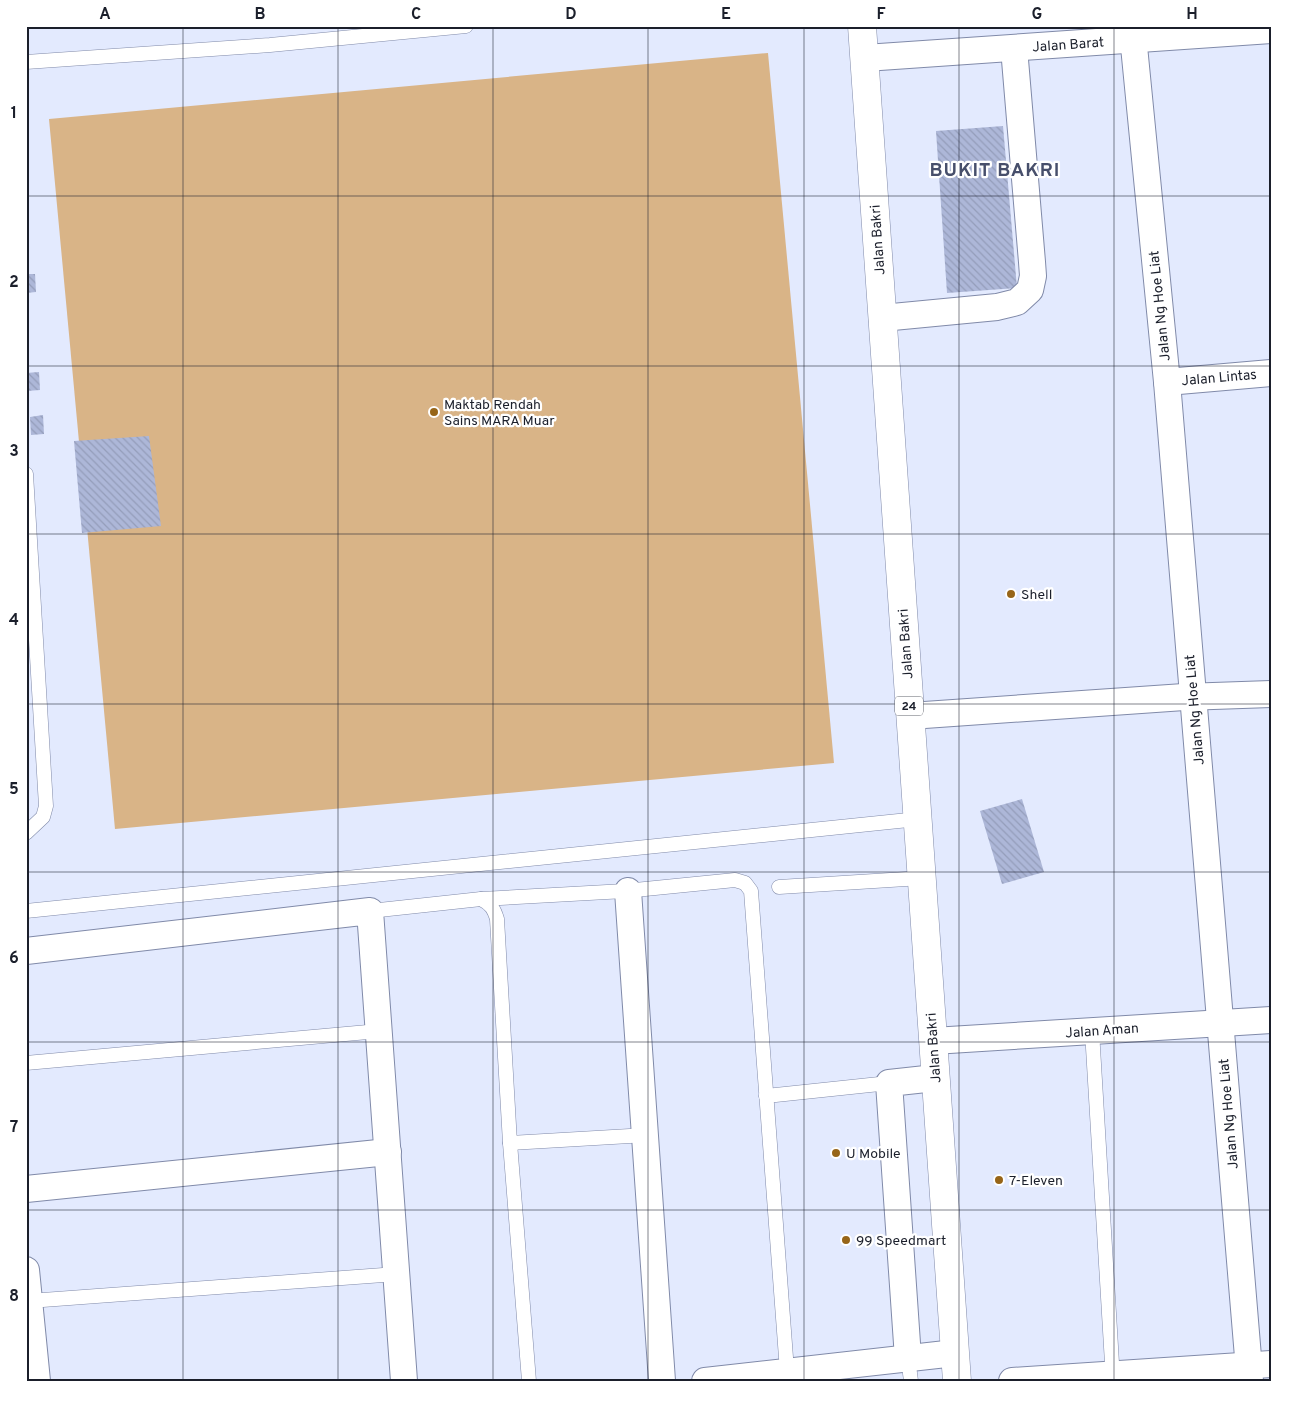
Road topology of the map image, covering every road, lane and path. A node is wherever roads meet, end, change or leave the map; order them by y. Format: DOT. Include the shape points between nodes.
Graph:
graph roads {
  1 [pos="466,26"];
  2 [pos="862,26"];
  3 [pos="1271,30"];
  4 [pos="1133,33"];
  5 [pos="1014,48"];
  6 [pos="864,58"];
  7 [pos="26,62"];
  8 [pos="882,318"];
  9 [pos="1271,373"];
  10 [pos="1167,382"];
  11 [pos="26,474"];
  12 [pos="1271,694"];
  13 [pos="1181,698"];
  14 [pos="910,716"];
  15 [pos="918,819"];
  16 [pos="26,833"];
  17 [pos="922,878"];
  18 [pos="779,887"];
  19 [pos="628,891"];
  20 [pos="481,899"];
  21 [pos="26,911"];
  22 [pos="370,911"];
  23 [pos="26,951"];
  24 [pos="1271,1020"];
  25 [pos="1220,1023"];
  26 [pos="379,1030"];
  27 [pos="1092,1031"];
  28 [pos="933,1041"];
  29 [pos="26,1063"];
  30 [pos="936,1078"];
  31 [pos="889,1083"];
  32 [pos="766,1096"];
  33 [pos="647,1135"];
  34 [pos="510,1143"];
  35 [pos="388,1152"];
  36 [pos="26,1189"];
  37 [pos="26,1270"];
  38 [pos="397,1274"];
  39 [pos="29,1301"];
  40 [pos="955,1353"];
  41 [pos="910,1369"];
  42 [pos="1256,1370"];
  43 [pos="787,1371"];
  44 [pos="1113,1377"];
  45 [pos="37,1381"];
  46 [pos="404,1381"];
  47 [pos="529,1381"];
  48 [pos="662,1381"];
  49 [pos="705,1381"];
  50 [pos="957,1381"];
  51 [pos="1012,1381"];
  1 -- 7 [label="lane" via="270,45"];
  2 -- 6 [label="main road, Jalan Bakri / 24"];
  3 -- 4 [label="street, Jalan Barat"];
  4 -- 5 [label="street, Jalan Barat"];
  4 -- 10 [label="street, Jalan Ng Hoe Liat"];
  5 -- 6 [label="street, Jalan Barat"];
  5 -- 8 [label="street" via="1033,276 1030,290 1018,302 997,307"];
  6 -- 8 [label="main road, Jalan Bakri / 24"];
  8 -- 14 [label="main road, Jalan Bakri / 24"];
  9 -- 10 [label="street, Jalan Lintas"];
  10 -- 13 [label="street, Jalan Ng Hoe Liat"];
  11 -- 16 [label="lane" via="46,806 43,818"];
  12 -- 13 [label="street"];
  13 -- 14 [label="street"];
  13 -- 25 [label="street, Jalan Ng Hoe Liat"];
  14 -- 15 [label="main road, Jalan Bakri / 24"];
  15 -- 17 [label="main road, Jalan Bakri / 24"];
  15 -- 21 [label="lane"];
  17 -- 18 [label="lane"];
  17 -- 28 [label="main road, Jalan Bakri / 24"];
  19 -- 20 [label="lane"];
  19 -- 32 [label="lane" via="735,880 745,883 751,891"];
  19 -- 33 [label="street"];
  20 -- 22 [label="lane"];
  20 -- 34 [label="lane" via="490,903 498,919"];
  22 -- 23 [label="street"];
  22 -- 26 [label="street"];
  24 -- 25 [label="street, Jalan Aman"];
  25 -- 27 [label="street, Jalan Aman"];
  25 -- 42 [label="street, Jalan Ng Hoe Liat"];
  26 -- 29 [label="lane"];
  26 -- 35 [label="street"];
  27 -- 28 [label="street, Jalan Aman"];
  27 -- 44 [label="lane"];
  28 -- 30 [label="main road, Jalan Bakri / 24"];
  30 -- 31 [label="street"];
  30 -- 40 [label="main road, Jalan Bakri / 24"];
  31 -- 32 [label="lane"];
  31 -- 41 [label="street"];
  32 -- 43 [label="lane"];
  33 -- 34 [label="lane"];
  33 -- 48 [label="street"];
  34 -- 47 [label="lane"];
  35 -- 36 [label="street"];
  35 -- 38 [label="street"];
  37 -- 39 [label="street"];
  38 -- 39 [label="lane"];
  38 -- 46 [label="street"];
  39 -- 45 [label="street"];
  40 -- 41 [label="street"];
  40 -- 50 [label="main road, Jalan Bakri / 24"];
  41 -- 43 [label="street"];
  42 -- 44 [label="street"];
  43 -- 49 [label="street"];
  44 -- 51 [label="street"];
}
